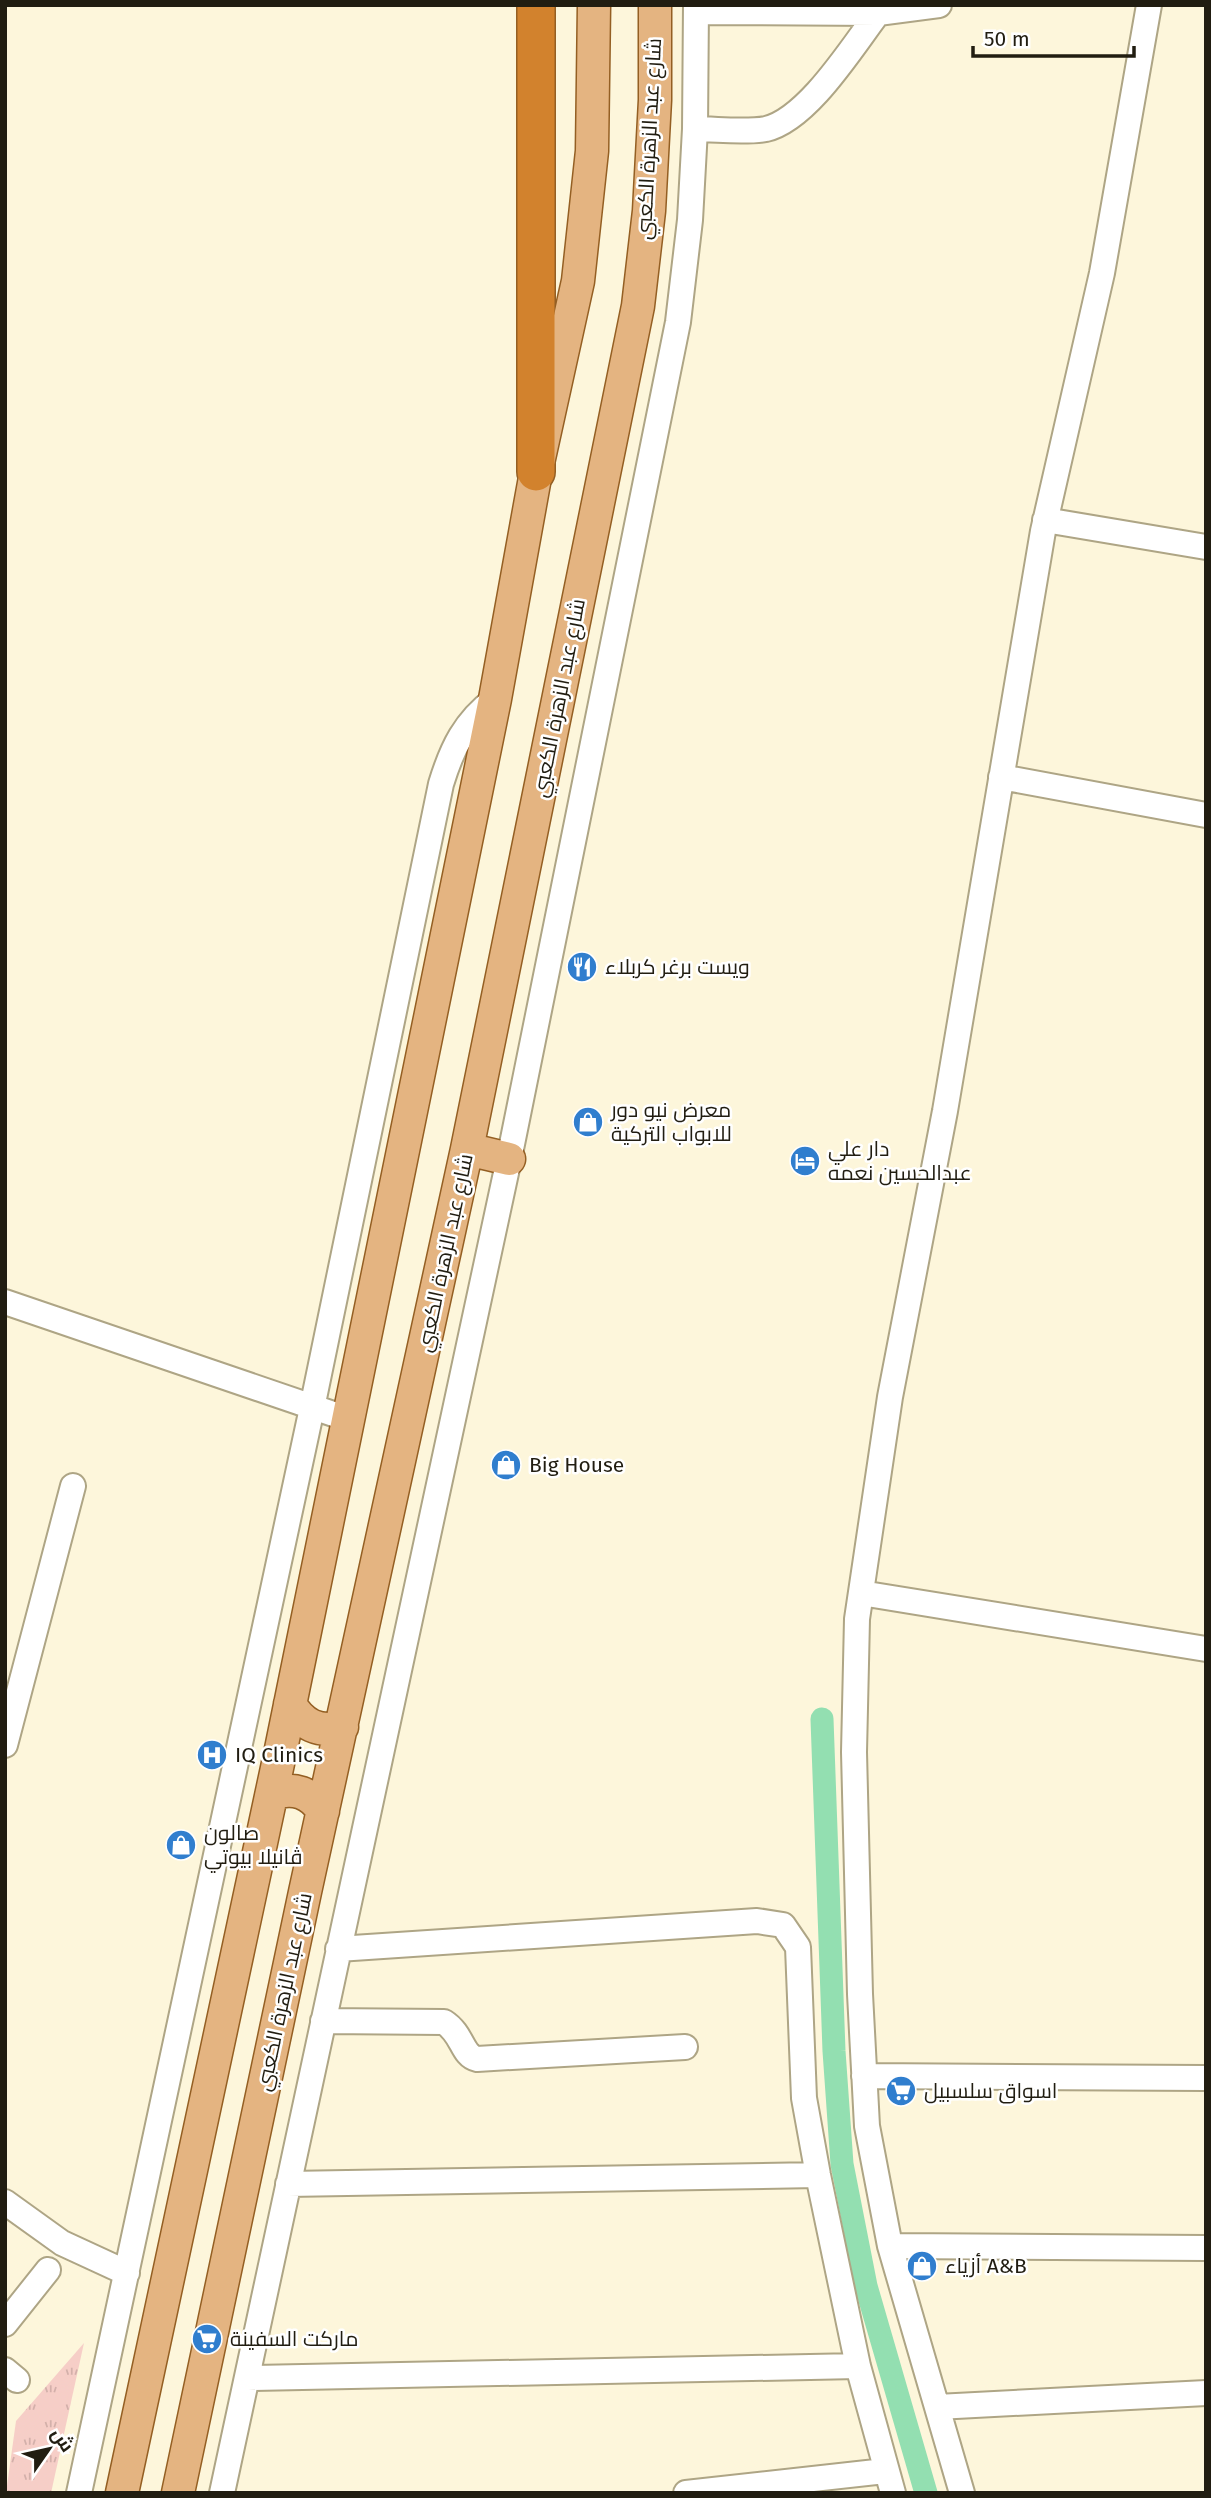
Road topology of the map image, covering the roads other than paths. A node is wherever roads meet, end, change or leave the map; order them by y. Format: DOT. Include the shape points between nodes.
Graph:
graph roads {
  1 [pos="536,5"];
  2 [pos="594,5"];
  3 [pos="655,5"];
  4 [pos="939,5"];
  5 [pos="1149,5"];
  6 [pos="696,9"];
  7 [pos="878,13"];
  8 [pos="695,129"];
  9 [pos="536,472"];
  10 [pos="1045,520"];
  11 [pos="1206,547"];
  12 [pos="495,699"];
  13 [pos="1001,777"];
  14 [pos="1206,815"];
  15 [pos="467,1149"];
  16 [pos="509,1159"];
  17 [pos="5,1302"];
  18 [pos="312,1408"];
  19 [pos="348,1419"];
  20 [pos="73,1486"];
  21 [pos="861,1593"];
  22 [pos="1206,1649"];
  23 [pos="290,1704"];
  24 [pos="342,1727"];
  25 [pos="5,1745"];
  26 [pos="272,1794"];
  27 [pos="323,1811"];
  28 [pos="338,1949"];
  29 [pos="323,2021"];
  30 [pos="685,2047"];
  31 [pos="864,2076"];
  32 [pos="1206,2078"];
  33 [pos="818,2175"];
  34 [pos="288,2183"];
  35 [pos="5,2202"];
  36 [pos="890,2246"];
  37 [pos="1206,2248"];
  38 [pos="48,2270"];
  39 [pos="127,2273"];
  40 [pos="5,2324"];
  41 [pos="858,2366"];
  42 [pos="248,2378"];
  43 [pos="1206,2393"];
  44 [pos="937,2407"];
  45 [pos="889,2482"];
  46 [pos="122,2488"];
  47 [pos="79,2493"];
  48 [pos="178,2493"];
  49 [pos="222,2493"];
  50 [pos="685,2493"];
  51 [pos="962,2493"];
  1 -- 9 [label="highway"];
  2 -- 9 [label="main road" via="592,151 585,229"];
  3 -- 15 [label="main road, شارع عبد الزهرة الكعبي" via="649,211 638,306"];
  4 -- 7 [label="street"];
  5 -- 10 [label="street" via="1102,273"];
  6 -- 7 [label="street"];
  6 -- 8 [label="street"];
  7 -- 8 [label="street" via="819,90 785,121 766,129"];
  8 -- 16 [label="street" via="678,322"];
  9 -- 12 [label="main road"];
  10 -- 11 [label="street"];
  10 -- 13 [label="street"];
  12 -- 18 [label="street" via="462,731 440,783"];
  12 -- 19 [label="main road"];
  13 -- 14 [label="street"];
  13 -- 21 [label="street" via="945,1111 890,1397"];
  15 -- 16 [label="main road"];
  15 -- 24 [label="main road, شارع عبد الزهرة الكعبي"];
  16 -- 28 [label="street"];
  17 -- 18 [label="street"];
  18 -- 19 [label="street"];
  18 -- 39 [label="street"];
  19 -- 23 [label="main road"];
  20 -- 25 [label="street"];
  21 -- 22 [label="street"];
  21 -- 31 [label="street" via="854,1752"];
  23 -- 24 [label="main road" via="311,1727"];
  23 -- 26 [label="main road"];
  24 -- 27 [label="main road, شارع عبد الزهرة الكعبي"];
  26 -- 27 [label="main road" via="301,1792"];
  26 -- 46 [label="main road"];
  27 -- 48 [label="main road, شارع عبد الزهرة الكعبي"];
  28 -- 29 [label="street"];
  28 -- 33 [label="street" via="757,1920 783,1925 798,1947 804,2098"];
  29 -- 30 [label="street" via="444,2022 454,2028 466,2053 477,2059"];
  29 -- 34 [label="street"];
  31 -- 32 [label="street"];
  31 -- 36 [label="street" via="867,2126"];
  33 -- 34 [label="street"];
  33 -- 41 [label="street"];
  34 -- 42 [label="street"];
  35 -- 39 [label="street" via="62,2243"];
  36 -- 37 [label="street"];
  36 -- 44 [label="street"];
  38 -- 40 [label="street"];
  39 -- 47 [label="street"];
  41 -- 42 [label="street"];
  41 -- 45 [label="street"];
  42 -- 49 [label="street"];
  43 -- 44 [label="street"];
  44 -- 51 [label="street"];
  45 -- 50 [label="street"];
}
